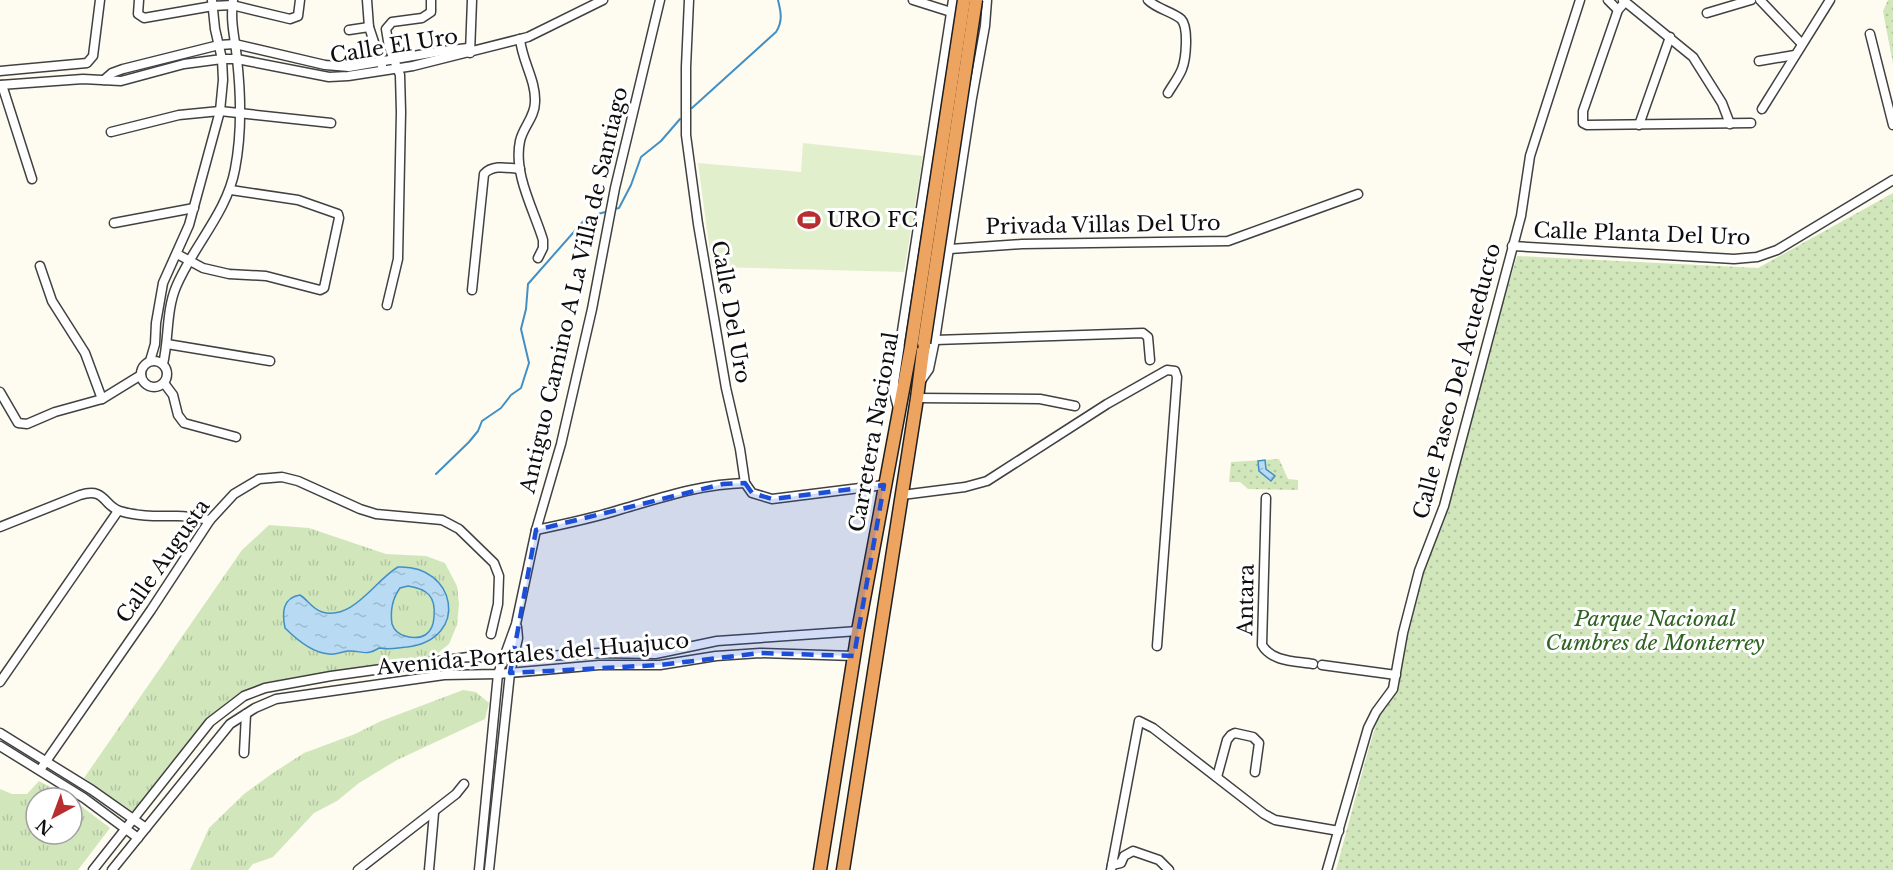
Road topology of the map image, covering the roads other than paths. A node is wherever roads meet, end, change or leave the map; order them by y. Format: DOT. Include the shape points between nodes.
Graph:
graph roads {
  1 [pos="100,0"];
  2 [pos="139,0"];
  3 [pos="300,0"];
  4 [pos="367,0"];
  5 [pos="431,0"];
  6 [pos="472,0"];
  7 [pos="603,0"];
  8 [pos="660,0"];
  9 [pos="689,0"];
  10 [pos="913,0"];
  11 [pos="954,0"];
  12 [pos="964,0"];
  13 [pos="976,0"];
  14 [pos="987,0"];
  15 [pos="1148,0"];
  16 [pos="1580,0"];
  17 [pos="1608,0"];
  18 [pos="1751,0"];
  19 [pos="1760,0"];
  20 [pos="1830,0"];
  21 [pos="1624,1"];
  22 [pos="232,2"];
  23 [pos="212,3"];
  24 [pos="1618,10"];
  25 [pos="951,12"];
  26 [pos="1707,13"];
  27 [pos="950,22"];
  28 [pos="985,26"];
  29 [pos="231,27"];
  30 [pos="369,27"];
  31 [pos="214,29"];
  32 [pos="349,30"];
  33 [pos="1870,34"];
  34 [pos="1670,37"];
  35 [pos="524,38"];
  36 [pos="235,44"];
  37 [pos="1801,44"];
  38 [pos="219,45"];
  39 [pos="389,47"];
  40 [pos="375,48"];
  41 [pos="472,50"];
  42 [pos="1795,55"];
  43 [pos="222,59"];
  44 [pos="237,59"];
  45 [pos="1759,61"];
  46 [pos="396,64"];
  47 [pos="382,66"];
  48 [pos="0,71"];
  49 [pos="104,80"];
  50 [pos="223,80"];
  51 [pos="239,81"];
  52 [pos="1,85"];
  53 [pos="1168,93"];
  54 [pos="1762,109"];
  55 [pos="220,111"];
  56 [pos="240,112"];
  57 [pos="331,123"];
  58 [pos="1751,123"];
  59 [pos="1730,124"];
  60 [pos="1639,125"];
  61 [pos="1893,125"];
  62 [pos="111,132"];
  63 [pos="520,169"];
  64 [pos="32,178"];
  65 [pos="1893,180"];
  66 [pos="231,190"];
  67 [pos="1358,194"];
  68 [pos="194,208"];
  69 [pos="114,223"];
  70 [pos="1512,246"];
  71 [pos="950,249"];
  72 [pos="177,254"];
  73 [pos="538,258"];
  74 [pos="189,261"];
  75 [pos="40,266"];
  76 [pos="472,290"];
  77 [pos="387,305"];
  78 [pos="930,342"];
  79 [pos="167,344"];
  80 [pos="1150,360"];
  81 [pos="150,361"];
  82 [pos="270,361"];
  83 [pos="163,364"];
  84 [pos="141,375"];
  85 [pos="164,382"];
  86 [pos="0,392"];
  87 [pos="917,398"];
  88 [pos="102,399"];
  89 [pos="1075,406"];
  90 [pos="898,411"];
  91 [pos="236,436"];
  92 [pos="745,483"];
  93 [pos="884,485"];
  94 [pos="902,495"];
  95 [pos="1266,498"];
  96 [pos="118,511"];
  97 [pos="210,520"];
  98 [pos="0,529"];
  99 [pos="536,530"];
  100 [pos="858,630"];
  101 [pos="491,634"];
  102 [pos="761,637"];
  103 [pos="1157,646"];
  104 [pos="760,653"];
  105 [pos="854,656"];
  106 [pos="508,657"];
  107 [pos="449,659"];
  108 [pos="510,673"];
  109 [pos="498,674"];
  110 [pos="451,675"];
  111 [pos="1396,675"];
  112 [pos="0,682"];
  113 [pos="246,714"];
  114 [pos="0,733"];
  115 [pos="0,746"];
  116 [pos="244,753"];
  117 [pos="43,766"];
  118 [pos="1255,772"];
  119 [pos="1218,777"];
  120 [pos="464,784"];
  121 [pos="434,813"];
  122 [pos="133,819"];
  123 [pos="126,828"];
  124 [pos="146,828"];
  125 [pos="1339,831"];
  126 [pos="138,838"];
  127 [pos="1111,868"];
  128 [pos="93,870"];
  129 [pos="112,870"];
  130 [pos="358,870"];
  131 [pos="429,870"];
  132 [pos="479,870"];
  133 [pos="489,870"];
  134 [pos="820,870"];
  135 [pos="843,870"];
  136 [pos="1169,870"];
  137 [pos="1327,870"];
  1 -- 48 [label="street" via="93,56 87,63"];
  2 -- 23 [label="street" via="140,16 150,18"];
  3 -- 22 [label="street" via="299,13 290,19"];
  4 -- 30 [label="street"];
  5 -- 39 [label="street" via="429,15 389,24"];
  6 -- 41 [label="street"];
  7 -- 35 [label="street, Calle El Uro"];
  8 -- 99 [label="street, Antiguo Camino A La Villa de Santiago" via="570,406"];
  9 -- 92 [label="street, Calle Del Uro" via="686,135 698,224"];
  10 -- 25 [label="street"];
  11 -- 25 [label="street"];
  12 -- 90 [label="highway, Carretera Nacional, bridge"];
  13 -- 78 [label="highway, Carretera Nacional, bridge"];
  14 -- 28 [label="street"];
  15 -- 53 [label="street" via="1177,16 1186,28 1182,69"];
  16 -- 70 [label="street, Calle Paseo Del Acueducto" via="1530,156"];
  17 -- 24 [label="street"];
  18 -- 26 [label="street"];
  19 -- 37 [label="street"];
  20 -- 37 [label="street"];
  21 -- 24 [label="street"];
  21 -- 34 [label="street"];
  22 -- 23 [label="street"];
  22 -- 29 [label="street"];
  23 -- 31 [label="street"];
  24 -- 60 [label="street" via="1583,111 1583,123"];
  25 -- 27 [label="street"];
  27 -- 28 [label="street" via="968,16"];
  27 -- 90 [label="street" via="894,383"];
  28 -- 71 [label="street"];
  29 -- 31 [label="street"];
  29 -- 36 [label="street"];
  30 -- 32 [label="street"];
  30 -- 40 [label="street"];
  31 -- 38 [label="street"];
  33 -- 61 [label="street"];
  34 -- 59 [label="street" via="1694,57"];
  34 -- 60 [label="street"];
  35 -- 41 [label="street, Calle El Uro"];
  35 -- 63 [label="street" via="525,62 536,100 519,143"];
  36 -- 38 [label="street, Calle El Uro"];
  36 -- 44 [label="street"];
  36 -- 47 [label="street, Calle El Uro" via="341,67"];
  37 -- 42 [label="street"];
  38 -- 43 [label="street"];
  38 -- 49 [label="street, Calle El Uro" via="123,69"];
  39 -- 40 [label="street"];
  39 -- 46 [label="street"];
  40 -- 47 [label="street"];
  41 -- 46 [label="street, Calle El Uro"];
  42 -- 45 [label="street"];
  42 -- 54 [label="street"];
  43 -- 44 [label="street, Calle El Uro"];
  43 -- 49 [label="street, Calle El Uro" via="184,64 121,81"];
  43 -- 50 [label="street"];
  44 -- 47 [label="street, Calle El Uro" via="329,77"];
  44 -- 51 [label="street"];
  46 -- 47 [label="street, Calle El Uro"];
  46 -- 77 [label="street" via="401,112 400,228 398,259"];
  49 -- 52 [label="street, Calle El Uro"];
  50 -- 51 [label="street"];
  50 -- 55 [label="street"];
  51 -- 56 [label="street"];
  52 -- 64 [label="street"];
  55 -- 56 [label="street"];
  55 -- 62 [label="street" via="179,115"];
  55 -- 68 [label="street"];
  56 -- 57 [label="street"];
  56 -- 66 [label="street"];
  58 -- 59 [label="street"];
  59 -- 60 [label="street"];
  63 -- 73 [label="street" via="543,240"];
  63 -- 76 [label="street" via="496,168 484,174"];
  65 -- 70 [label="street, Calle Planta Del Uro" via="1777,250 1757,258"];
  66 -- 74 [label="street"];
  66 -- 74 [label="street" via="298,200 338,213 326,286 320,290 266,276 229,274"];
  67 -- 71 [label="street, Privada Villas Del Uro" via="1228,242 1022,244"];
  68 -- 69 [label="street"];
  68 -- 72 [label="street"];
  70 -- 111 [label="street, Calle Paseo Del Acueducto" via="1444,506 1419,571"];
  71 -- 78 [label="street"];
  72 -- 74 [label="street"];
  72 -- 81 [label="street" via="163,283"];
  74 -- 79 [label="street" via="175,287"];
  75 -- 88 [label="street" via="52,301 85,353"];
  78 -- 80 [label="street" via="1143,333 1148,337"];
  78 -- 87 [label="highway, Carretera Nacional"];
  79 -- 82 [label="street"];
  79 -- 83 [label="street"];
  81 -- 83 [label="street"];
  81 -- 84 [label="street" via="143,366"];
  83 -- 85 [label="street" via="167,371"];
  84 -- 85 [label="street" via="149,386 157,387"];
  84 -- 88 [label="street"];
  85 -- 91 [label="street" via="184,423"];
  86 -- 88 [label="street" via="22,424"];
  87 -- 89 [label="street" via="1040,399"];
  87 -- 94 [label="highway, Carretera Nacional"];
  90 -- 93 [label="highway, Carretera Nacional"];
  92 -- 93 [label="street" via="752,494 772,499"];
  92 -- 99 [label="street" via="676,492 603,515"];
  93 -- 100 [label="highway, Carretera Nacional"];
  94 -- 103 [label="street" via="987,481 1107,404 1167,370 1175,371"];
  94 -- 135 [label="highway, Carretera Nacional"];
  95 -- 111 [label="street, Antara" via="1262,645 1265,651 1277,658"];
  96 -- 97 [label="street"];
  96 -- 98 [label="street" via="98,494 87,493"];
  96 -- 112 [label="street"];
  97 -- 101 [label="street, Calle Augusta" via="234,494 270,477 298,481 376,514 442,520 459,529 494,563 499,591"];
  97 -- 117 [label="street, Calle Augusta"];
  99 -- 106 [label="street, Antiguo Camino A La Villa de Santiago" via="516,624 518,638"];
  100 -- 102 [label="street, Avenida Portales del Huajuco"];
  100 -- 105 [label="highway, Carretera Nacional"];
  102 -- 104 [label="street"];
  102 -- 106 [label="street, Avenida Portales del Huajuco" via="717,641 655,654"];
  104 -- 105 [label="street, Avenida Portales del Huajuco"];
  104 -- 108 [label="street, Avenida Portales del Huajuco" via="660,666 599,665"];
  105 -- 134 [label="highway, Carretera Nacional"];
  106 -- 107 [label="street, Avenida Portales del Huajuco"];
  106 -- 108 [label="street, Antiguo Camino A La Villa de Santiago"];
  106 -- 109 [label="street, Antiguo Camino A La Villa de Santiago"];
  107 -- 110 [label="street"];
  107 -- 122 [label="street, Avenida Portales del Huajuco" via="276,685 244,696 210,722"];
  108 -- 109 [label="street, Avenida Portales del Huajuco"];
  108 -- 133 [label="street, Antiguo Camino A La Villa de Santiago"];
  109 -- 110 [label="street, Avenida Portales del Huajuco"];
  109 -- 132 [label="street, Antiguo Camino A La Villa de Santiago"];
  110 -- 113 [label="street, Avenida Portales del Huajuco" via="276,699"];
  111 -- 125 [label="street, Calle Paseo Del Acueducto" via="1393,688 1368,728"];
  113 -- 116 [label="street"];
  113 -- 124 [label="street, Avenida Portales del Huajuco" via="219,736"];
  114 -- 117 [label="street"];
  115 -- 117 [label="street"];
  117 -- 122 [label="street" via="92,790"];
  117 -- 123 [label="street"];
  118 -- 119 [label="street" via="1259,743 1253,737 1235,734 1227,740"];
  119 -- 125 [label="street" via="1275,820"];
  119 -- 127 [label="street" via="1139,721"];
  120 -- 121 [label="street"];
  121 -- 130 [label="street"];
  121 -- 131 [label="street"];
  122 -- 123 [label="street, Avenida Portales del Huajuco"];
  122 -- 124 [label="street"];
  123 -- 126 [label="street"];
  123 -- 128 [label="street, Avenida Portales del Huajuco"];
  124 -- 126 [label="street, Avenida Portales del Huajuco"];
  125 -- 137 [label="street, Calle Paseo Del Acueducto"];
  126 -- 129 [label="street, Avenida Portales del Huajuco"];
  127 -- 136 [label="street" via="1132,851 1159,860"];
}
